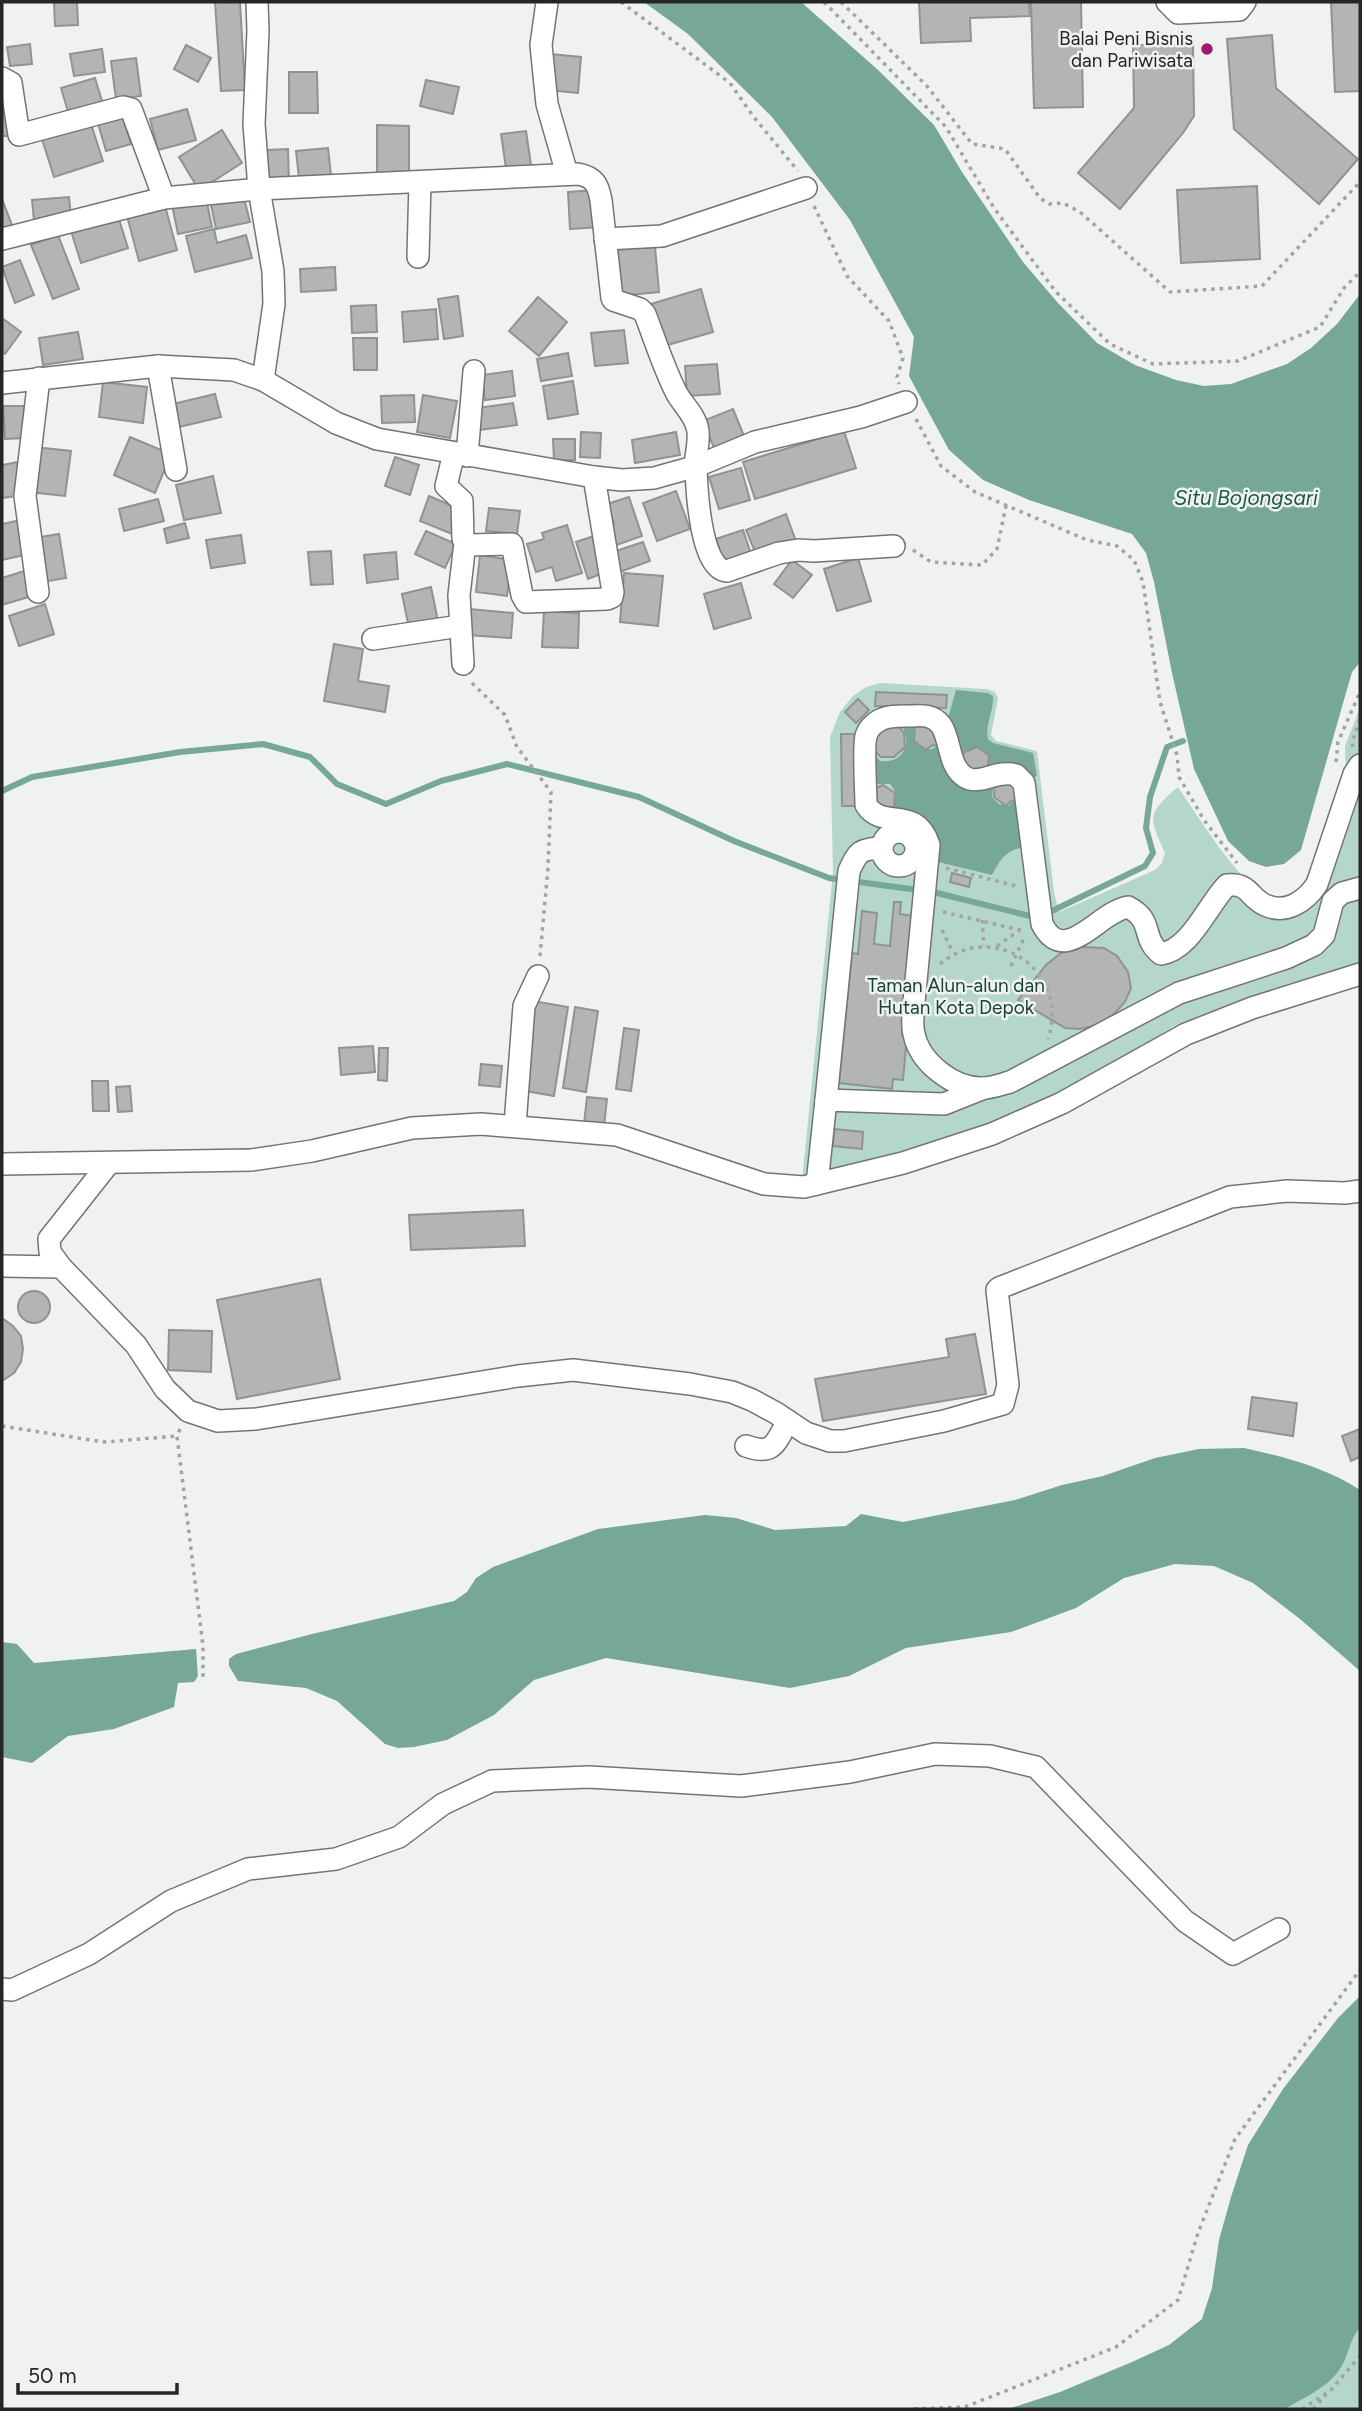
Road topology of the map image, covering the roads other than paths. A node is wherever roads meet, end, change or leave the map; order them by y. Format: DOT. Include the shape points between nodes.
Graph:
graph roads {
  1 [pos="257,2"];
  2 [pos="547,2"];
  3 [pos="1167,2"];
  4 [pos="1245,2"];
  5 [pos="2,78"];
  6 [pos="567,174"];
  7 [pos="420,182"];
  8 [pos="806,188"];
  9 [pos="259,189"];
  10 [pos="164,198"];
  11 [pos="2,239"];
  12 [pos="605,239"];
  13 [pos="418,257"];
  14 [pos="158,366"];
  15 [pos="474,370"];
  16 [pos="39,378"];
  17 [pos="263,380"];
  18 [pos="2,383"];
  19 [pos="906,402"];
  20 [pos="461,455"];
  21 [pos="696,460"];
  22 [pos="177,470"];
  23 [pos="594,477"];
  24 [pos="465,543"];
  25 [pos="894,546"];
  26 [pos="38,592"];
  27 [pos="460,626"];
  28 [pos="373,639"];
  29 [pos="463,664"];
  30 [pos="1357,757"];
  31 [pos="882,848"];
  32 [pos="1360,888"];
  33 [pos="1360,974"];
  34 [pos="538,976"];
  35 [pos="984,1088"];
  36 [pos="826,1100"];
  37 [pos="515,1125"];
  38 [pos="109,1163"];
  39 [pos="2,1164"];
  40 [pos="817,1184"];
  41 [pos="1360,1191"];
  42 [pos="2,1266"];
  43 [pos="61,1267"];
  44 [pos="788,1421"];
  45 [pos="746,1446"];
  46 [pos="1279,1929"];
  47 [pos="2,1989"];
  1 -- 9 [label="street" via="254,124"];
  2 -- 6 [label="street" via="541,45 547,104"];
  3 -- 4 [label="street" via="1178,13 1239,9"];
  5 -- 10 [label="street" via="11,83 19,135 122,107 131,109"];
  6 -- 7 [label="street"];
  6 -- 12 [label="street" via="587,176 598,185"];
  7 -- 9 [label="street"];
  7 -- 13 [label="street"];
  8 -- 12 [label="street" via="662,236"];
  9 -- 10 [label="street"];
  9 -- 17 [label="street" via="274,304"];
  10 -- 11 [label="street"];
  12 -- 21 [label="street" via="611,298 645,314 677,393 694,419"];
  14 -- 16 [label="street"];
  14 -- 17 [label="street" via="234,370"];
  14 -- 22 [label="street"];
  15 -- 20 [label="street"];
  16 -- 18 [label="street"];
  16 -- 26 [label="street" via="25,496"];
  17 -- 20 [label="street" via="336,423 377,439"];
  19 -- 21 [label="street"];
  20 -- 23 [label="street"];
  20 -- 24 [label="street" via="446,486 462,501"];
  21 -- 23 [label="street" via="654,478"];
  21 -- 25 [label="street" via="703,537 722,571 797,550"];
  23 -- 24 [label="street" via="612,597 526,602 512,544"];
  24 -- 27 [label="street"];
  27 -- 28 [label="street"];
  27 -- 29 [label="street"];
  30 -- 35 [label="street" via="1310,895 1279,909 1263,905 1245,887 1227,886 1181,945 1161,954 1148,938 1146,920 1128,906 1110,913 1075,940 1052,940 1042,924 1024,783 1009,773 976,781 960,774 942,726 926,715 891,717 872,726 866,736 866,805 879,816 918,825 929,845 914,1034 938,1071 958,1084"];
  31 -- 36 [label="street" via="864,849 856,855 849,880"];
  32 -- 35 [label="street" via="1332,901 1324,935 1314,945 1179,993 1010,1082"];
  33 -- 40 [label="street" via="1186,1034 1033,1118 903,1163"];
  34 -- 37 [label="street" via="524,1006"];
  35 -- 36 [label="street" via="944,1104"];
  36 -- 40 [label="street"];
  37 -- 38 [label="street" via="422,1127 251,1160"];
  37 -- 40 [label="street" via="617,1135 764,1184"];
  38 -- 39 [label="street"];
  38 -- 43 [label="street" via="49,1239 50,1252"];
  41 -- 44 [label="street" via="1230,1197 999,1288 1008,1385 1003,1404 844,1441 819,1439"];
  42 -- 43 [label="street"];
  43 -- 44 [label="street" via="136,1345 165,1389 188,1411 218,1421 573,1370 713,1388 752,1400"];
  44 -- 45 [label="street" via="767,1450"];
  46 -- 47 [label="street" via="1233,1954 1185,1921 1036,1767 990,1756 936,1754 850,1772 741,1786 589,1777 492,1781 443,1804 399,1837 336,1859 247,1869 171,1900 89,1954 12,1990"];
}
